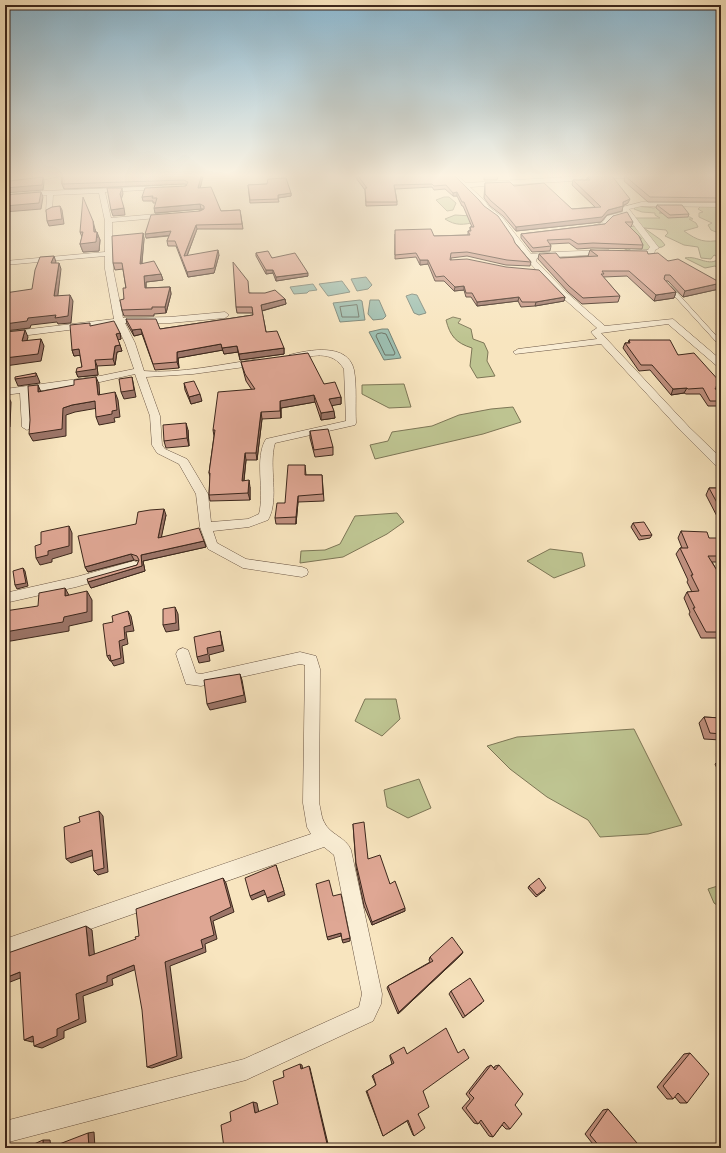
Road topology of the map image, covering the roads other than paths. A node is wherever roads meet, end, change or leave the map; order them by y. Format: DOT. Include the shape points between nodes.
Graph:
graph roads {
  1 [pos="108,230"];
  2 [pos="512,230"];
  3 [pos="641,230"];
  4 [pos="107,254"];
  5 [pos="533,260"];
  6 [pos="5,263"];
  7 [pos="527,270"];
  8 [pos="541,271"];
  9 [pos="665,283"];
  10 [pos="225,315"];
  11 [pos="119,321"];
  12 [pos="603,329"];
  13 [pos="5,335"];
  14 [pos="603,341"];
  15 [pos="721,344"];
  16 [pos="518,352"];
  17 [pos="280,358"];
  18 [pos="266,361"];
  19 [pos="721,365"];
  20 [pos="139,372"];
  21 [pos="25,389"];
  22 [pos="5,392"];
  23 [pos="27,428"];
  24 [pos="721,464"];
  25 [pos="206,527"];
  26 [pos="134,566"];
  27 [pos="302,572"];
  28 [pos="5,598"];
  29 [pos="183,654"];
  30 [pos="326,838"];
  31 [pos="5,949"];
  32 [pos="5,1132"];
  1 -- 4 [label="street"];
  2 -- 5 [label="street" via="517,235 518,244"];
  3 -- 5 [label="street" via="655,248 652,248 650,253 554,254 534,256"];
  4 -- 6 [label="street"];
  4 -- 11 [label="street"];
  5 -- 8 [label="street"];
  7 -- 8 [label="street"];
  8 -- 12 [label="street"];
  9 -- 15 [label="lane"];
  10 -- 11 [label="street"];
  11 -- 13 [label="street"];
  11 -- 20 [label="street" via="130,343"];
  12 -- 14 [label="street" via="595,332"];
  12 -- 19 [label="street" via="670,321"];
  14 -- 16 [label="street"];
  14 -- 24 [label="street" via="685,430"];
  17 -- 25 [label="street" via="326,352 338,355 346,362 349,369 351,423 270,441 267,470 268,502 264,517 249,523"];
  18 -- 20 [label="street" via="193,371 145,375"];
  20 -- 21 [label="street"];
  20 -- 25 [label="street" via="155,416 157,445 161,451 183,462 202,494"];
  21 -- 22 [label="street"];
  21 -- 23 [label="street"];
  25 -- 27 [label="street" via="212,546 243,563"];
  26 -- 28 [label="street"];
  29 -- 30 [label="street" via="191,679 201,680 300,658 311,660 313,669 310,803 316,827"];
  30 -- 31 [label="street"];
  30 -- 32 [label="street" via="342,850 372,994 366,1014 246,1069"];
}
